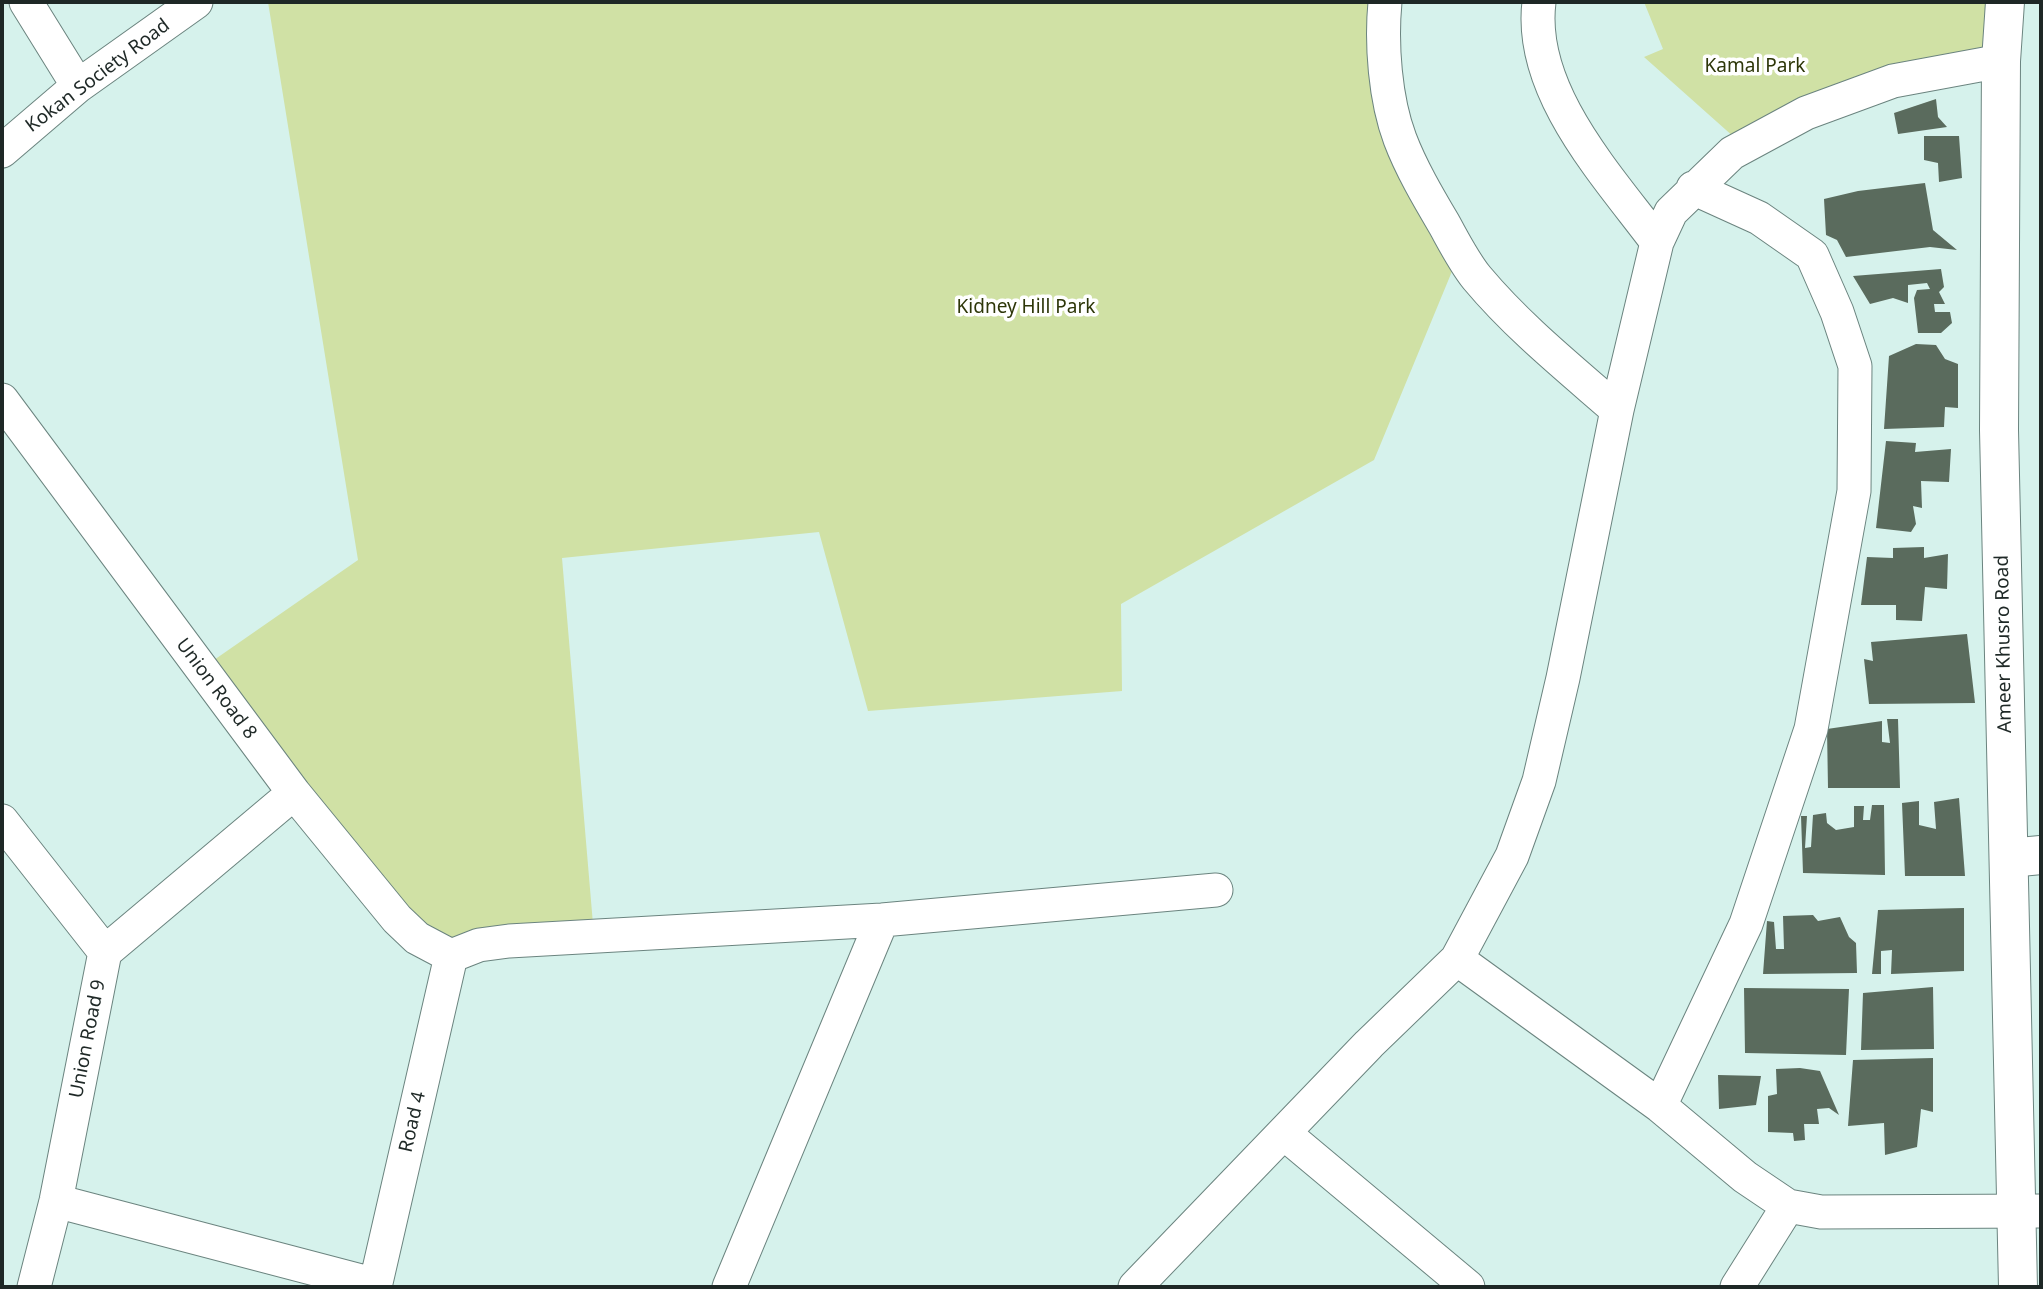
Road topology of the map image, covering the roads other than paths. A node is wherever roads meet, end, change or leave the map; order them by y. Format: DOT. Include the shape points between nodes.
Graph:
graph roads {
  1 [pos="26,2"];
  2 [pos="196,2"];
  3 [pos="1385,2"];
  4 [pos="1539,2"];
  5 [pos="2005,2"];
  6 [pos="2001,61"];
  7 [pos="78,86"];
  8 [pos="2,151"];
  9 [pos="1693,188"];
  10 [pos="1657,242"];
  11 [pos="2,400"];
  12 [pos="1617,410"];
  13 [pos="293,793"];
  14 [pos="2,821"];
  15 [pos="2025,856"];
  16 [pos="1216,890"];
  17 [pos="882,920"];
  18 [pos="105,952"];
  19 [pos="451,956"];
  20 [pos="1457,959"];
  21 [pos="1660,1106"];
  22 [pos="1285,1134"];
  23 [pos="56,1201"];
  24 [pos="1788,1206"];
  25 [pos="2029,1212"];
  26 [pos="376,1286"];
  27 [pos="34,1287"];
  28 [pos="729,1287"];
  29 [pos="1135,1287"];
  30 [pos="1468,1287"];
  31 [pos="1737,1287"];
  32 [pos="2018,1287"];
  1 -- 7 [label="street"];
  2 -- 7 [label="street, Kokan Society Road"];
  3 -- 12 [label="street" via="1386,78 1400,138 1426,194 1476,278 1540,343"];
  4 -- 10 [label="street" via="1536,25 1548,78 1581,140"];
  5 -- 6 [label="main road, Ameer Khusro Road"];
  6 -- 9 [label="street" via="1893,82 1807,113 1732,153"];
  6 -- 15 [label="main road, Ameer Khusro Road" via="1999,430"];
  7 -- 8 [label="street, Kokan Society Road"];
  9 -- 10 [label="street" via="1671,212"];
  9 -- 21 [label="street" via="1759,218 1812,255 1855,366 1854,491 1811,729 1746,924"];
  10 -- 12 [label="street"];
  11 -- 13 [label="street, Union Road 8"];
  12 -- 20 [label="street" via="1539,781 1512,856"];
  13 -- 18 [label="street"];
  13 -- 19 [label="street, Union Road 8" via="397,919 417,938"];
  14 -- 18 [label="street, Union Road 9"];
  15 -- 25 [label="main road, Ameer Khusro Road"];
  16 -- 17 [label="street"];
  17 -- 19 [label="street" via="509,941"];
  17 -- 28 [label="street"];
  18 -- 23 [label="street, Union Road 9"];
  19 -- 26 [label="street, Road 4"];
  20 -- 21 [label="street"];
  20 -- 22 [label="street"];
  21 -- 24 [label="street" via="1745,1177"];
  22 -- 29 [label="street"];
  22 -- 30 [label="street"];
  23 -- 26 [label="street"];
  23 -- 27 [label="street, Union Road 9"];
  24 -- 25 [label="street" via="1821,1212"];
  24 -- 31 [label="street"];
  25 -- 32 [label="main road, Ameer Khusro Road"];
}
